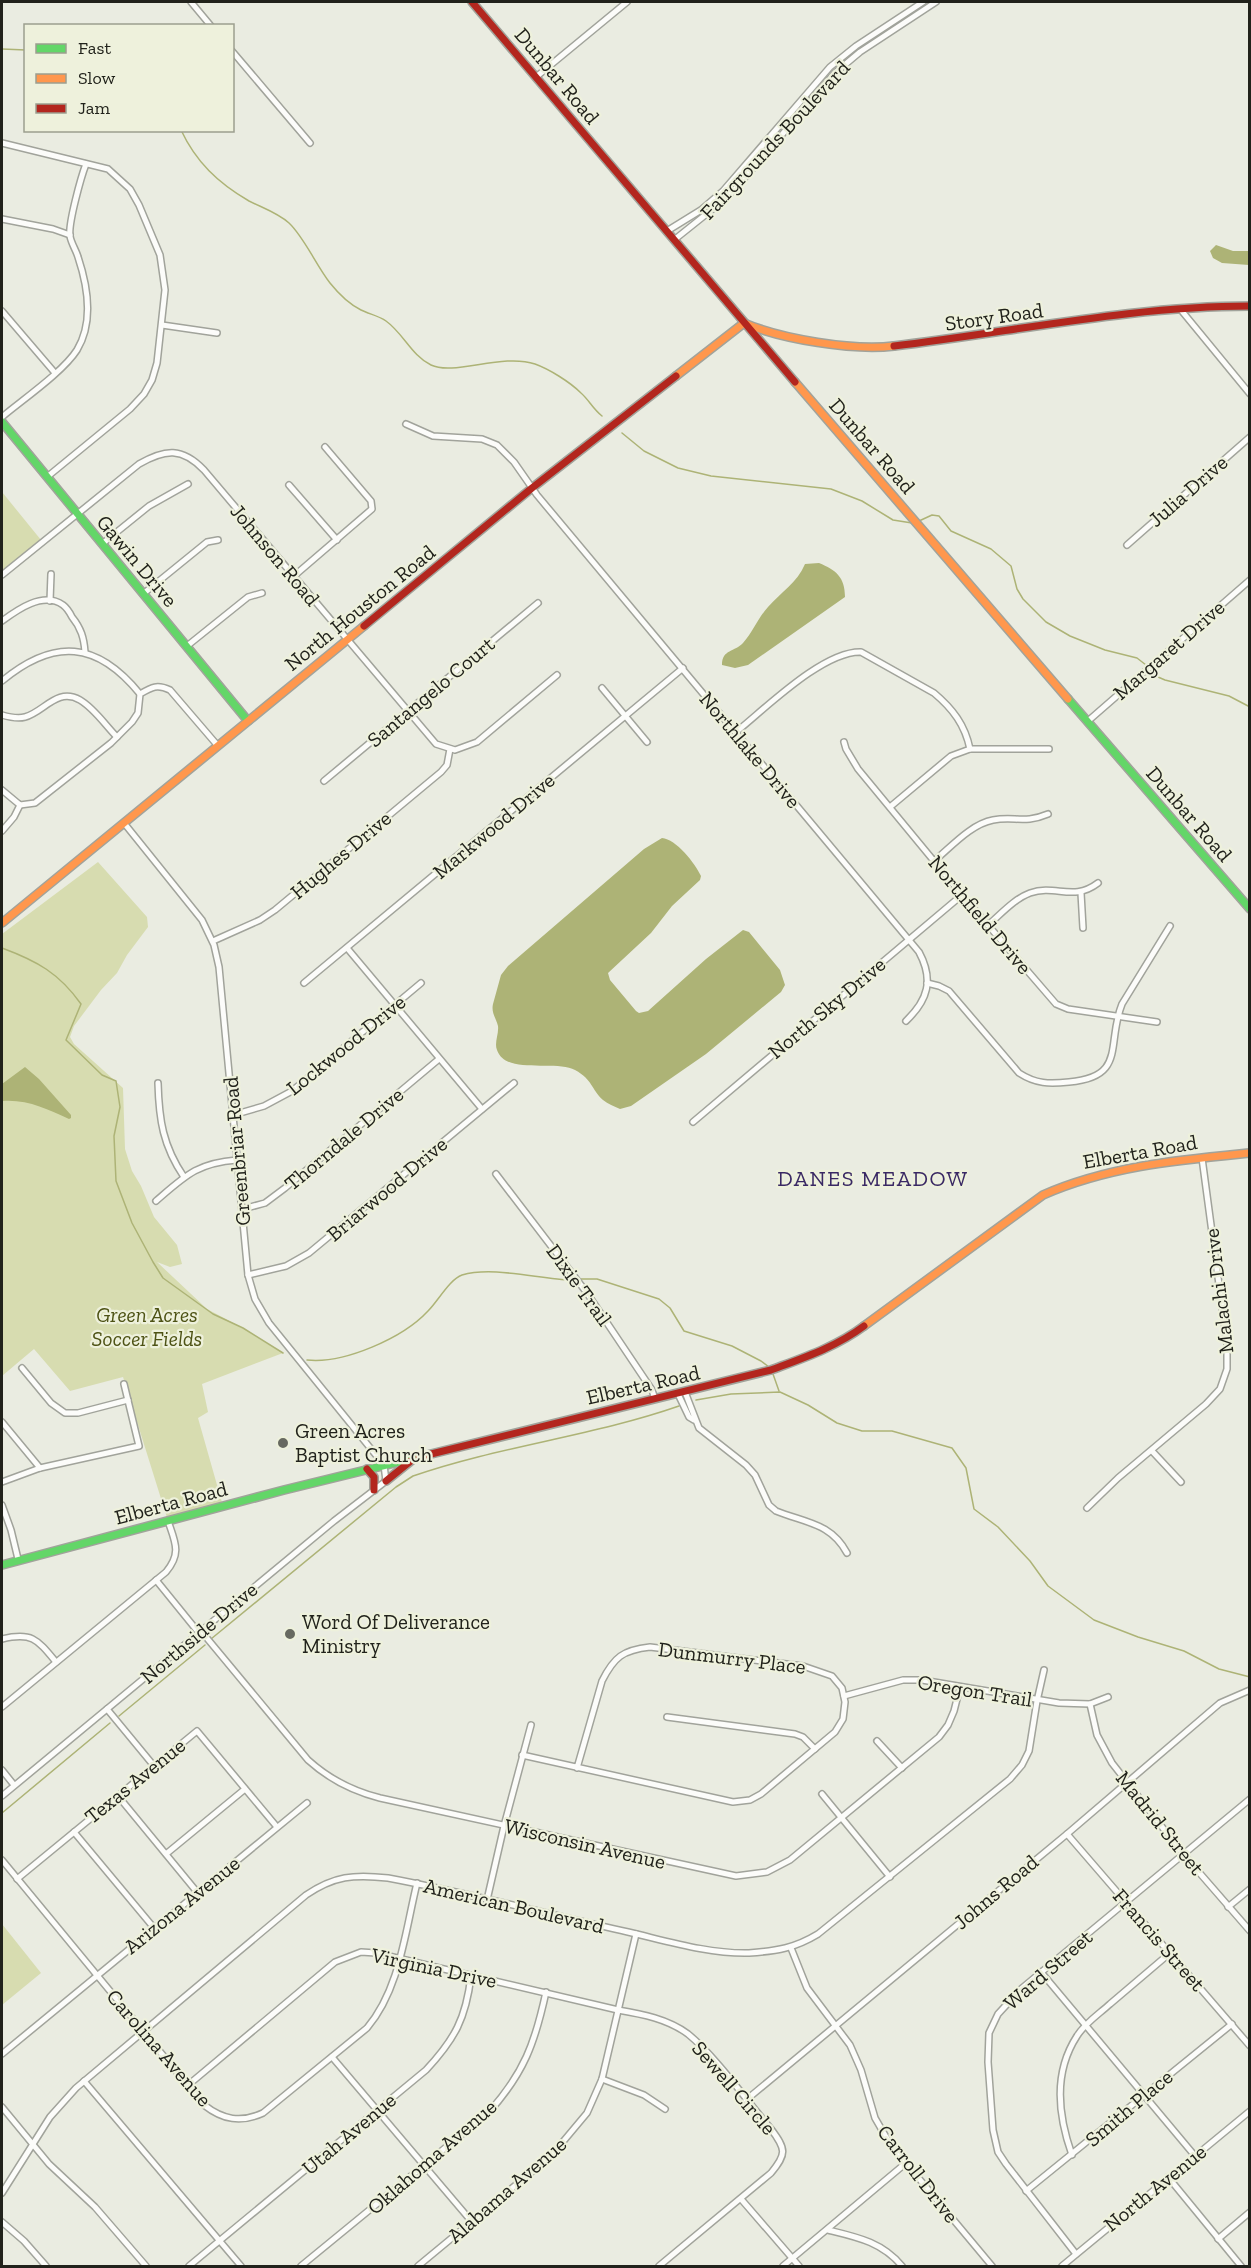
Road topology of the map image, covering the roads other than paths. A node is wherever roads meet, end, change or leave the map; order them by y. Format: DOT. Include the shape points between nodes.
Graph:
graph roads {
  1 [pos="191,2"];
  2 [pos="472,2"];
  3 [pos="627,2"];
  4 [pos="923,2"];
  5 [pos="936,2"];
  6 [pos="891,23"];
  7 [pos="209,24"];
  8 [pos="895,30"];
  9 [pos="234,53"];
  10 [pos="536,77"];
  11 [pos="2,143"];
  12 [pos="310,143"];
  13 [pos="86,164"];
  14 [pos="2,219"];
  15 [pos="667,231"];
  16 [pos="70,235"];
  17 [pos="674,240"];
  18 [pos="1250,306"];
  19 [pos="1181,310"];
  20 [pos="2,311"];
  21 [pos="744,323"];
  22 [pos="162,325"];
  23 [pos="217,333"];
  24 [pos="55,373"];
  25 [pos="1250,394"];
  26 [pos="2,419"];
  27 [pos="406,424"];
  28 [pos="1250,437"];
  29 [pos="325,447"];
  30 [pos="47,477"];
  31 [pos="188,484"];
  32 [pos="289,485"];
  33 [pos="532,488"];
  34 [pos="76,515"];
  35 [pos="218,540"];
  36 [pos="337,540"];
  37 [pos="102,544"];
  38 [pos="1127,545"];
  39 [pos="51,574"];
  40 [pos="2,575"];
  41 [pos="294,576"];
  42 [pos="1250,580"];
  43 [pos="262,593"];
  44 [pos="143,594"];
  45 [pos="50,601"];
  46 [pos="538,603"];
  47 [pos="2,621"];
  48 [pos="347,641"];
  49 [pos="187,646"];
  50 [pos="85,652"];
  51 [pos="683,668"];
  52 [pos="557,675"];
  53 [pos="2,681"];
  54 [pos="602,688"];
  55 [pos="140,694"];
  56 [pos="407,712"];
  57 [pos="2,715"];
  58 [pos="625,717"];
  59 [pos="248,721"];
  60 [pos="1088,721"];
  61 [pos="736,732"];
  62 [pos="117,737"];
  63 [pos="646,742"];
  64 [pos="844,742"];
  65 [pos="218,746"];
  66 [pos="450,749"];
  67 [pos="970,749"];
  68 [pos="1049,749"];
  69 [pos="324,781"];
  70 [pos="2,790"];
  71 [pos="20,805"];
  72 [pos="890,807"];
  73 [pos="1048,814"];
  74 [pos="124,823"];
  75 [pos="2,831"];
  76 [pos="934,861"];
  77 [pos="1098,883"];
  78 [pos="1082,893"];
  79 [pos="962,895"];
  80 [pos="1250,909"];
  81 [pos="2,923"];
  82 [pos="988,925"];
  83 [pos="1170,926"];
  84 [pos="1083,928"];
  85 [pos="909,939"];
  86 [pos="213,941"];
  87 [pos="347,948"];
  88 [pos="304,983"];
  89 [pos="421,983"];
  90 [pos="927,983"];
  91 [pos="394,1006"];
  92 [pos="1118,1015"];
  93 [pos="906,1021"];
  94 [pos="1157,1022"];
  95 [pos="439,1059"];
  96 [pos="158,1083"];
  97 [pos="514,1083"];
  98 [pos="482,1109"];
  99 [pos="234,1115"];
  100 [pos="693,1122"];
  101 [pos="1250,1153"];
  102 [pos="1202,1158"];
  103 [pos="237,1160"];
  104 [pos="496,1174"];
  105 [pos="184,1177"];
  106 [pos="156,1201"];
  107 [pos="243,1209"];
  108 [pos="248,1275"];
  109 [pos="22,1368"];
  110 [pos="124,1384"];
  111 [pos="681,1393"];
  112 [pos="655,1399"];
  113 [pos="128,1400"];
  114 [pos="2,1422"];
  115 [pos="1152,1451"];
  116 [pos="413,1459"];
  117 [pos="384,1465"];
  118 [pos="40,1468"];
  119 [pos="367,1469"];
  120 [pos="386,1481"];
  121 [pos="2,1482"];
  122 [pos="1181,1482"];
  123 [pos="374,1490"];
  124 [pos="2,1504"];
  125 [pos="1087,1508"];
  126 [pos="168,1521"];
  127 [pos="847,1553"];
  128 [pos="18,1559"];
  129 [pos="2,1565"];
  130 [pos="156,1580"];
  131 [pos="200,1632"];
  132 [pos="2,1639"];
  133 [pos="56,1662"];
  134 [pos="1044,1670"];
  135 [pos="960,1687"];
  136 [pos="1250,1690"];
  137 [pos="844,1696"];
  138 [pos="1108,1697"];
  139 [pos="1037,1701"];
  140 [pos="1090,1704"];
  141 [pos="2,1707"];
  142 [pos="107,1709"];
  143 [pos="667,1717"];
  144 [pos="531,1725"];
  145 [pos="877,1741"];
  146 [pos="815,1749"];
  147 [pos="522,1755"];
  148 [pos="154,1766"];
  149 [pos="577,1768"];
  150 [pos="902,1768"];
  151 [pos="2,1770"];
  152 [pos="1127,1783"];
  153 [pos="14,1785"];
  154 [pos="245,1789"];
  155 [pos="822,1794"];
  156 [pos="2,1796"];
  157 [pos="118,1796"];
  158 [pos="1250,1799"];
  159 [pos="307,1803"];
  160 [pos="842,1818"];
  161 [pos="504,1826"];
  162 [pos="277,1827"];
  163 [pos="74,1832"];
  164 [pos="1067,1834"];
  165 [pos="166,1854"];
  166 [pos="1184,1855"];
  167 [pos="2,1860"];
  168 [pos="890,1877"];
  169 [pos="17,1878"];
  170 [pos="417,1883"];
  171 [pos="1250,1889"];
  172 [pos="197,1892"];
  173 [pos="486,1900"];
  174 [pos="1127,1902"];
  175 [pos="1228,1906"];
  176 [pos="154,1928"];
  177 [pos="1250,1931"];
  178 [pos="636,1934"];
  179 [pos="791,1948"];
  180 [pos="1170,1953"];
  181 [pos="399,1958"];
  182 [pos="1041,1972"];
  183 [pos="97,1975"];
  184 [pos="471,1976"];
  185 [pos="546,1992"];
  186 [pos="618,2010"];
  187 [pos="1232,2024"];
  188 [pos="1086,2025"];
  189 [pos="835,2026"];
  190 [pos="142,2032"];
  191 [pos="1250,2046"];
  192 [pos="2,2054"];
  193 [pos="332,2057"];
  194 [pos="602,2079"];
  195 [pos="84,2081"];
  196 [pos="187,2086"];
  197 [pos="1144,2096"];
  198 [pos="746,2100"];
  199 [pos="2,2107"];
  200 [pos="666,2109"];
  201 [pos="378,2111"];
  202 [pos="1250,2111"];
  203 [pos="32,2145"];
  204 [pos="1072,2155"];
  205 [pos="1195,2156"];
  206 [pos="906,2163"];
  207 [pos="424,2167"];
  208 [pos="1168,2177"];
  209 [pos="1026,2191"];
  210 [pos="2,2193"];
  211 [pos="741,2199"];
  212 [pos="1250,2212"];
  213 [pos="2,2222"];
  214 [pos="472,2222"];
  215 [pos="828,2230"];
  216 [pos="1218,2239"];
  217 [pos="218,2241"];
  218 [pos="1076,2254"];
  219 [pos="793,2259"];
  220 [pos="46,2266"];
  221 [pos="146,2266"];
  222 [pos="189,2266"];
  223 [pos="241,2266"];
  224 [pos="301,2266"];
  225 [pos="418,2266"];
  226 [pos="660,2266"];
  227 [pos="783,2266"];
  228 [pos="799,2266"];
  229 [pos="902,2266"];
  230 [pos="992,2266"];
  231 [pos="1062,2266"];
  232 [pos="1241,2266"];
  1 -- 7 [label="street"];
  2 -- 10 [label="street, Dunbar Road"];
  3 -- 10 [label="street"];
  4 -- 6 [label="street, Fairgrounds Boulevard"];
  5 -- 8 [label="street, Fairgrounds Boulevard"];
  6 -- 8 [label="street"];
  6 -- 15 [label="street, Fairgrounds Boulevard" via="830,68 723,190 701,210"];
  8 -- 17 [label="street, Fairgrounds Boulevard" via="835,73 729,196"];
  9 -- 12 [label="street"];
  10 -- 15 [label="street, Dunbar Road"];
  11 -- 13 [label="street"];
  13 -- 16 [label="street"];
  13 -- 22 [label="street" via="108,169 130,189 139,204 160,255 165,290"];
  14 -- 16 [label="street"];
  15 -- 17 [label="street, Dunbar Road"];
  16 -- 24 [label="street" via="84,275 87,318 76,351"];
  17 -- 21 [label="street, Dunbar Road"];
  18 -- 19 [label="street, Story Road"];
  19 -- 21 [label="street, Story Road" via="887,347 832,344 767,333"];
  19 -- 25 [label="street"];
  20 -- 24 [label="street"];
  21 -- 33 [label="street, North Houston Road"];
  21 -- 60 [label="street, Dunbar Road"];
  22 -- 23 [label="street"];
  22 -- 30 [label="street" via="157,363 144,394"];
  24 -- 26 [label="street"];
  26 -- 30 [label="street, Gawin Drive"];
  27 -- 33 [label="street, Northlake Drive" via="433,436 482,439 497,445"];
  28 -- 38 [label="street, Julia Drive"];
  29 -- 36 [label="street" via="371,501 372,509"];
  30 -- 34 [label="street, Gawin Drive"];
  31 -- 37 [label="street" via="149,506"];
  32 -- 36 [label="street"];
  33 -- 48 [label="street, North Houston Road"];
  33 -- 51 [label="street, Northlake Drive"];
  34 -- 37 [label="street, Gawin Drive"];
  34 -- 40 [label="street, Johnson Road"];
  34 -- 41 [label="street, Johnson Road" via="156,455 192,457"];
  35 -- 44 [label="street" via="207,542"];
  36 -- 41 [label="street"];
  37 -- 44 [label="street, Gawin Drive"];
  39 -- 45 [label="street"];
  41 -- 48 [label="street, Johnson Road"];
  42 -- 60 [label="street, Margaret Drive"];
  43 -- 49 [label="street" via="248,597"];
  44 -- 49 [label="street, Gawin Drive"];
  45 -- 47 [label="street" via="35,602"];
  45 -- 50 [label="street" via="63,605 80,625"];
  46 -- 56 [label="street, Santangelo Court"];
  48 -- 56 [label="street, Johnson Road"];
  48 -- 59 [label="street, North Houston Road"];
  49 -- 59 [label="street, Gawin Drive"];
  50 -- 53 [label="street" via="58,651 41,656"];
  50 -- 55 [label="street" via="112,665"];
  51 -- 58 [label="street, Markwood Drive"];
  51 -- 61 [label="street, Northlake Drive"];
  52 -- 66 [label="street" via="477,742"];
  54 -- 58 [label="street"];
  55 -- 62 [label="street" via="138,713"];
  55 -- 65 [label="street" via="152,686 170,690"];
  56 -- 66 [label="street, Johnson Road" via="429,739"];
  56 -- 69 [label="street, Santangelo Court"];
  57 -- 62 [label="street" via="26,717 52,699 79,699"];
  58 -- 63 [label="street"];
  58 -- 87 [label="street, Markwood Drive"];
  59 -- 65 [label="street, North Houston Road"];
  60 -- 80 [label="street, Dunbar Road"];
  61 -- 67 [label="street" via="820,666 840,655 861,652 943,700 964,726"];
  61 -- 85 [label="street, Northlake Drive"];
  62 -- 71 [label="street" via="35,803"];
  64 -- 72 [label="street, Northfield Drive" via="858,769"];
  65 -- 74 [label="street, North Houston Road"];
  66 -- 86 [label="street, Hughes Drive" via="447,765 441,772 275,910 260,921"];
  67 -- 68 [label="street"];
  67 -- 72 [label="street" via="951,756"];
  70 -- 71 [label="street"];
  71 -- 75 [label="street"];
  72 -- 76 [label="street, Northfield Drive"];
  73 -- 76 [label="street" via="1032,820 984,823"];
  74 -- 81 [label="street, North Houston Road"];
  74 -- 86 [label="street, Greenbriar Road" via="195,910"];
  76 -- 79 [label="street, Northfield Drive"];
  77 -- 78 [label="street"];
  78 -- 82 [label="street" via="1032,892"];
  78 -- 84 [label="street"];
  79 -- 82 [label="street, Northfield Drive"];
  79 -- 85 [label="street, North Sky Drive"];
  82 -- 92 [label="street, Northfield Drive" via="1056,1004"];
  83 -- 92 [label="street"];
  85 -- 90 [label="street, Northlake Drive" via="927,970"];
  85 -- 100 [label="street, North Sky Drive"];
  86 -- 99 [label="street, Greenbriar Road"];
  87 -- 88 [label="street, Markwood Drive"];
  87 -- 91 [label="street"];
  89 -- 91 [label="street, Lockwood Drive"];
  90 -- 92 [label="street" via="949,992 1019,1073 1046,1084 1081,1081 1100,1074 1112,1055"];
  90 -- 93 [label="street" via="921,1003"];
  91 -- 95 [label="street"];
  91 -- 99 [label="street, Lockwood Drive" via="292,1091 264,1106"];
  92 -- 94 [label="street, Northfield Drive"];
  95 -- 98 [label="street"];
  95 -- 107 [label="street, Thorndale Drive" via="285,1188 265,1203"];
  96 -- 105 [label="street" via="165,1142"];
  97 -- 98 [label="street, Briarwood Drive"];
  98 -- 108 [label="street, Briarwood Drive" via="309,1253 286,1266"];
  99 -- 103 [label="street, Greenbriar Road"];
  101 -- 102 [label="street, Elberta Road"];
  102 -- 111 [label="street, Elberta Road" via="1122,1169 1080,1178 1057,1188 854,1334 792,1363"];
  102 -- 115 [label="street, Malachi Drive" via="1227,1369 1221,1389"];
  103 -- 105 [label="street" via="206,1164"];
  103 -- 107 [label="street, Greenbriar Road"];
  104 -- 112 [label="street, Dixie Trail" via="587,1293"];
  105 -- 106 [label="street"];
  107 -- 108 [label="street, Greenbriar Road"];
  108 -- 117 [label="street, Greenbriar Road" via="255,1299 269,1323"];
  109 -- 113 [label="street" via="65,1413"];
  110 -- 113 [label="street"];
  111 -- 112 [label="street, Elberta Road"];
  111 -- 127 [label="street" via="688,1417 746,1465 776,1511 829,1530"];
  112 -- 116 [label="street, Elberta Road"];
  113 -- 118 [label="street" via="139,1446"];
  114 -- 118 [label="street"];
  115 -- 122 [label="street"];
  115 -- 125 [label="street, Malachi Drive"];
  116 -- 117 [label="street, Elberta Road"];
  116 -- 120 [label="street"];
  117 -- 119 [label="street, Elberta Road"];
  117 -- 120 [label="street"];
  118 -- 121 [label="street"];
  119 -- 123 [label="street" via="374,1477"];
  119 -- 126 [label="street, Elberta Road"];
  120 -- 123 [label="street, Northside Drive"];
  123 -- 131 [label="street, Northside Drive"];
  124 -- 128 [label="street"];
  126 -- 128 [label="street, Elberta Road"];
  126 -- 130 [label="street" via="177,1548 174,1562"];
  128 -- 129 [label="street, Elberta Road"];
  130 -- 131 [label="street, Wisconsin Avenue"];
  130 -- 133 [label="street"];
  131 -- 142 [label="street, Northside Drive"];
  131 -- 161 [label="street, Wisconsin Avenue" via="308,1760 332,1779 369,1795"];
  132 -- 133 [label="street" via="31,1637"];
  133 -- 141 [label="street"];
  134 -- 139 [label="street, American Boulevard"];
  135 -- 137 [label="street, Oregon Trail" via="938,1681 903,1680"];
  135 -- 139 [label="street, Oregon Trail"];
  135 -- 150 [label="street, Wisconsin Avenue" via="948,1725"];
  136 -- 152 [label="street, Johns Road" via="1220,1703"];
  137 -- 146 [label="street" via="843,1719 835,1732"];
  137 -- 149 [label="street, Dunmurry Place" via="832,1676 803,1666 650,1647 628,1651 609,1667 602,1681"];
  138 -- 140 [label="street, Oregon Trail"];
  139 -- 140 [label="street, Oregon Trail"];
  139 -- 168 [label="street, American Boulevard" via="1033,1734 1022,1765"];
  140 -- 152 [label="street, Madrid Street" via="1100,1744"];
  142 -- 148 [label="street"];
  142 -- 153 [label="street, Northside Drive"];
  143 -- 146 [label="street" via="795,1734"];
  144 -- 147 [label="street"];
  145 -- 150 [label="street"];
  146 -- 149 [label="street" via="761,1794 741,1802"];
  147 -- 149 [label="street"];
  147 -- 161 [label="street"];
  148 -- 154 [label="street, Texas Avenue" via="197,1731"];
  148 -- 157 [label="street, Texas Avenue"];
  150 -- 160 [label="street, Wisconsin Avenue"];
  151 -- 153 [label="street"];
  152 -- 164 [label="street, Johns Road"];
  152 -- 166 [label="street, Madrid Street"];
  153 -- 156 [label="street, Northside Drive"];
  154 -- 162 [label="street"];
  154 -- 165 [label="street"];
  155 -- 160 [label="street"];
  157 -- 163 [label="street, Texas Avenue"];
  157 -- 165 [label="street"];
  158 -- 166 [label="street, Ward Street"];
  159 -- 162 [label="street, Arizona Avenue"];
  160 -- 161 [label="street, Wisconsin Avenue" via="777,1868 736,1876"];
  160 -- 168 [label="street"];
  161 -- 173 [label="street"];
  162 -- 172 [label="street, Arizona Avenue"];
  163 -- 169 [label="street, Texas Avenue"];
  163 -- 176 [label="street"];
  164 -- 174 [label="street, Francis Street"];
  164 -- 189 [label="street, Johns Road"];
  165 -- 172 [label="street"];
  166 -- 174 [label="street, Ward Street"];
  166 -- 175 [label="street, Madrid Street"];
  167 -- 169 [label="street, Carolina Avenue"];
  168 -- 179 [label="street, American Boulevard" via="818,1934"];
  169 -- 183 [label="street, Carolina Avenue"];
  170 -- 173 [label="street, American Boulevard"];
  170 -- 181 [label="street, Carolina Avenue"];
  170 -- 190 [label="street, American Boulevard" via="370,1875 336,1879 321,1886"];
  171 -- 175 [label="street"];
  172 -- 176 [label="street, Arizona Avenue"];
  173 -- 178 [label="street, American Boulevard"];
  174 -- 180 [label="street, Francis Street"];
  174 -- 182 [label="street, Ward Street"];
  175 -- 177 [label="street, Madrid Street"];
  176 -- 183 [label="street, Arizona Avenue"];
  178 -- 179 [label="street, American Boulevard" via="726,1952"];
  178 -- 186 [label="street, Alabama Avenue"];
  179 -- 189 [label="street, Carroll Drive" via="807,1988"];
  180 -- 187 [label="street, Francis Street"];
  180 -- 188 [label="street"];
  181 -- 184 [label="street, Virginia Drive"];
  181 -- 193 [label="street, Carolina Avenue" via="379,2014"];
  181 -- 196 [label="street, Virginia Drive" via="361,1952 335,1962"];
  182 -- 188 [label="street"];
  182 -- 209 [label="street, Ward Street" via="998,2014 988,2046 995,2141 998,2152"];
  183 -- 190 [label="street, Carolina Avenue"];
  183 -- 192 [label="street, Arizona Avenue"];
  184 -- 185 [label="street, Virginia Drive"];
  184 -- 201 [label="street, Utah Avenue" via="467,2004 448,2044 426,2070"];
  185 -- 186 [label="street, Virginia Drive"];
  185 -- 207 [label="street, Oklahoma Avenue" via="531,2048 509,2090"];
  186 -- 194 [label="street, Alabama Avenue"];
  186 -- 198 [label="street, Sewell Circle" via="647,2015 687,2034"];
  187 -- 191 [label="street, Francis Street"];
  187 -- 197 [label="street, Smith Place"];
  188 -- 197 [label="street"];
  188 -- 204 [label="street" via="1071,2046 1060,2081 1061,2118"];
  189 -- 198 [label="street, Johns Road"];
  189 -- 206 [label="street, Carroll Drive" via="843,2033 861,2070 875,2118"];
  190 -- 195 [label="street, American Boulevard"];
  190 -- 196 [label="street, Carolina Avenue"];
  193 -- 196 [label="street, Carolina Avenue" via="263,2113 250,2119 216,2115"];
  193 -- 201 [label="street"];
  194 -- 200 [label="street" via="644,2095"];
  194 -- 214 [label="street, Alabama Avenue" via="575,2130 551,2156"];
  195 -- 203 [label="street, American Boulevard" via="66,2097"];
  195 -- 217 [label="street"];
  197 -- 204 [label="street, Smith Place"];
  197 -- 205 [label="street"];
  198 -- 211 [label="street, Sewell Circle" via="771,2129 784,2152 771,2173"];
  199 -- 203 [label="street"];
  201 -- 207 [label="street"];
  201 -- 217 [label="street, Utah Avenue"];
  202 -- 205 [label="street, North Avenue"];
  203 -- 210 [label="street, American Boulevard"];
  203 -- 221 [label="street"];
  204 -- 209 [label="street, Smith Place"];
  205 -- 208 [label="street, North Avenue"];
  206 -- 215 [label="street"];
  206 -- 230 [label="street, Carroll Drive"];
  207 -- 214 [label="street"];
  207 -- 224 [label="street, Oklahoma Avenue"];
  208 -- 216 [label="street"];
  208 -- 218 [label="street, North Avenue"];
  209 -- 218 [label="street, Ward Street"];
  211 -- 219 [label="street"];
  211 -- 226 [label="street"];
  212 -- 216 [label="street"];
  213 -- 220 [label="street"];
  214 -- 225 [label="street, Alabama Avenue"];
  215 -- 219 [label="street"];
  215 -- 229 [label="street" via="871,2242"];
  216 -- 232 [label="street"];
  217 -- 222 [label="street, Utah Avenue"];
  217 -- 223 [label="street"];
  218 -- 231 [label="street, North Avenue"];
  219 -- 227 [label="street"];
  219 -- 228 [label="street"];
}
